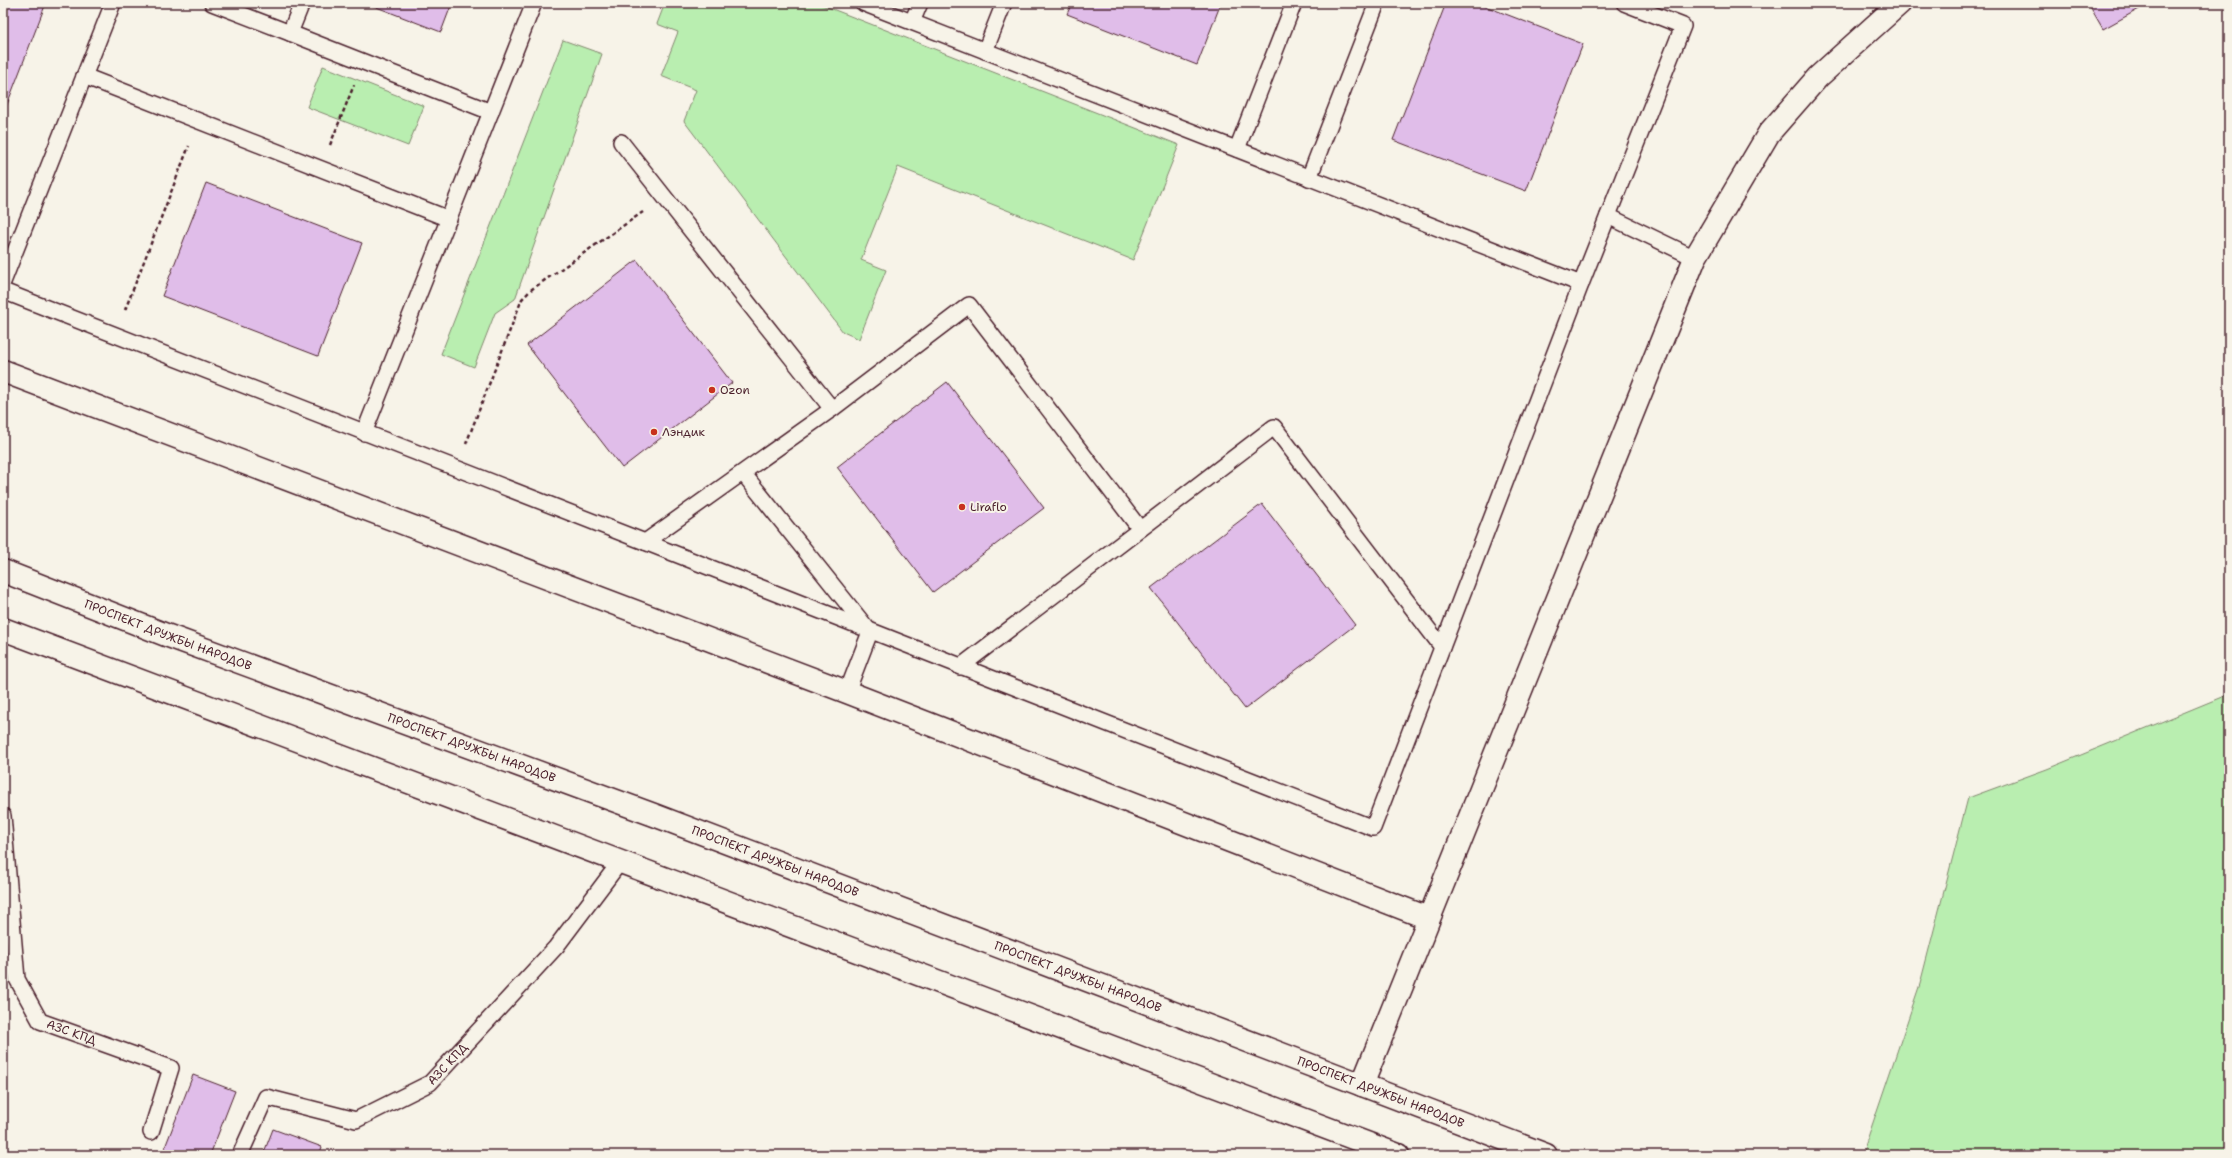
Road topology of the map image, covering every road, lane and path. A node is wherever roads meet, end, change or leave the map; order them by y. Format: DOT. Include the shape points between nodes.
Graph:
graph roads {
  1 [pos="113,3"];
  2 [pos="212,3"];
  3 [pos="302,3"];
  4 [pos="534,3"];
  5 [pos="863,3"];
  6 [pos="920,3"];
  7 [pos="1004,3"];
  8 [pos="1294,3"];
  9 [pos="1377,3"];
  10 [pos="1624,3"];
  11 [pos="1900,3"];
  12 [pos="912,22"];
  13 [pos="290,33"];
  14 [pos="985,51"];
  15 [pos="363,62"];
  16 [pos="84,76"];
  17 [pos="491,112"];
  18 [pos="199,121"];
  19 [pos="621,142"];
  20 [pos="1237,149"];
  21 [pos="321,169"];
  22 [pos="1309,178"];
  23 [pos="664,198"];
  24 [pos="1608,216"];
  25 [pos="449,219"];
  26 [pos="1696,258"];
  27 [pos="3,282"];
  28 [pos="1581,284"];
  29 [pos="3,291"];
  30 [pos="115,335"];
  31 [pos="3,371"];
  32 [pos="832,409"];
  33 [pos="364,433"];
  34 [pos="457,469"];
  35 [pos="743,473"];
  36 [pos="1140,529"];
  37 [pos="645,542"];
  38 [pos="3,571"];
  39 [pos="3,629"];
  40 [pos="870,632"];
  41 [pos="1442,647"];
  42 [pos="960,667"];
  43 [pos="847,692"];
  44 [pos="3,816"];
  45 [pos="620,862"];
  46 [pos="1428,918"];
  47 [pos="1362,1085"];
  48 [pos="151,1132"];
  49 [pos="240,1155"];
  50 [pos="1398,1155"];
  51 [pos="1546,1155"];
  1 -- 16 [label="lane"];
  2 -- 13 [label="lane"];
  3 -- 13 [label="lane"];
  4 -- 17 [label="lane"];
  5 -- 12 [label="lane"];
  6 -- 12 [label="lane"];
  7 -- 14 [label="lane"];
  8 -- 20 [label="lane"];
  9 -- 22 [label="lane"];
  10 -- 24 [label="lane" via="1683,26"];
  11 -- 26 [label="main road" via="1818,77 1769,133"];
  12 -- 14 [label="lane"];
  13 -- 15 [label="lane"];
  14 -- 20 [label="lane"];
  15 -- 17 [label="lane"];
  15 -- 21 [label="path"];
  16 -- 18 [label="lane"];
  16 -- 27 [label="lane"];
  17 -- 25 [label="lane"];
  18 -- 21 [label="lane"];
  18 -- 30 [label="path"];
  19 -- 23 [label="lane"];
  20 -- 22 [label="lane"];
  21 -- 25 [label="lane"];
  22 -- 28 [label="lane"];
  23 -- 32 [label="lane"];
  23 -- 34 [label="path" via="522,298"];
  24 -- 26 [label="lane"];
  24 -- 28 [label="lane"];
  25 -- 33 [label="lane"];
  26 -- 46 [label="main road"];
  28 -- 41 [label="lane"];
  29 -- 30 [label="lane"];
  30 -- 33 [label="lane"];
  31 -- 43 [label="main road"];
  32 -- 35 [label="lane"];
  32 -- 36 [label="lane" via="969,305"];
  33 -- 34 [label="lane"];
  34 -- 37 [label="lane"];
  35 -- 37 [label="lane"];
  35 -- 40 [label="lane"];
  36 -- 41 [label="lane" via="1274,427"];
  36 -- 42 [label="lane"];
  37 -- 40 [label="lane"];
  38 -- 47 [label="main road, ПРОСПЕКТ ДРУЖБЫ НАРОДОВ" via="174,638 654,815"];
  39 -- 45 [label="main road"];
  40 -- 42 [label="lane"];
  40 -- 43 [label="lane"];
  41 -- 42 [label="lane" via="1373,828"];
  43 -- 46 [label="main road"];
  44 -- 48 [label="lane, АЗС КПД" via="17,979 40,1021 171,1068"];
  45 -- 49 [label="lane, АЗС КПД" via="556,947 430,1083 356,1120 266,1097"];
  45 -- 50 [label="main road"];
  46 -- 47 [label="main road"];
  47 -- 51 [label="main road, ПРОСПЕКТ ДРУЖБЫ НАРОДОВ"];
}
